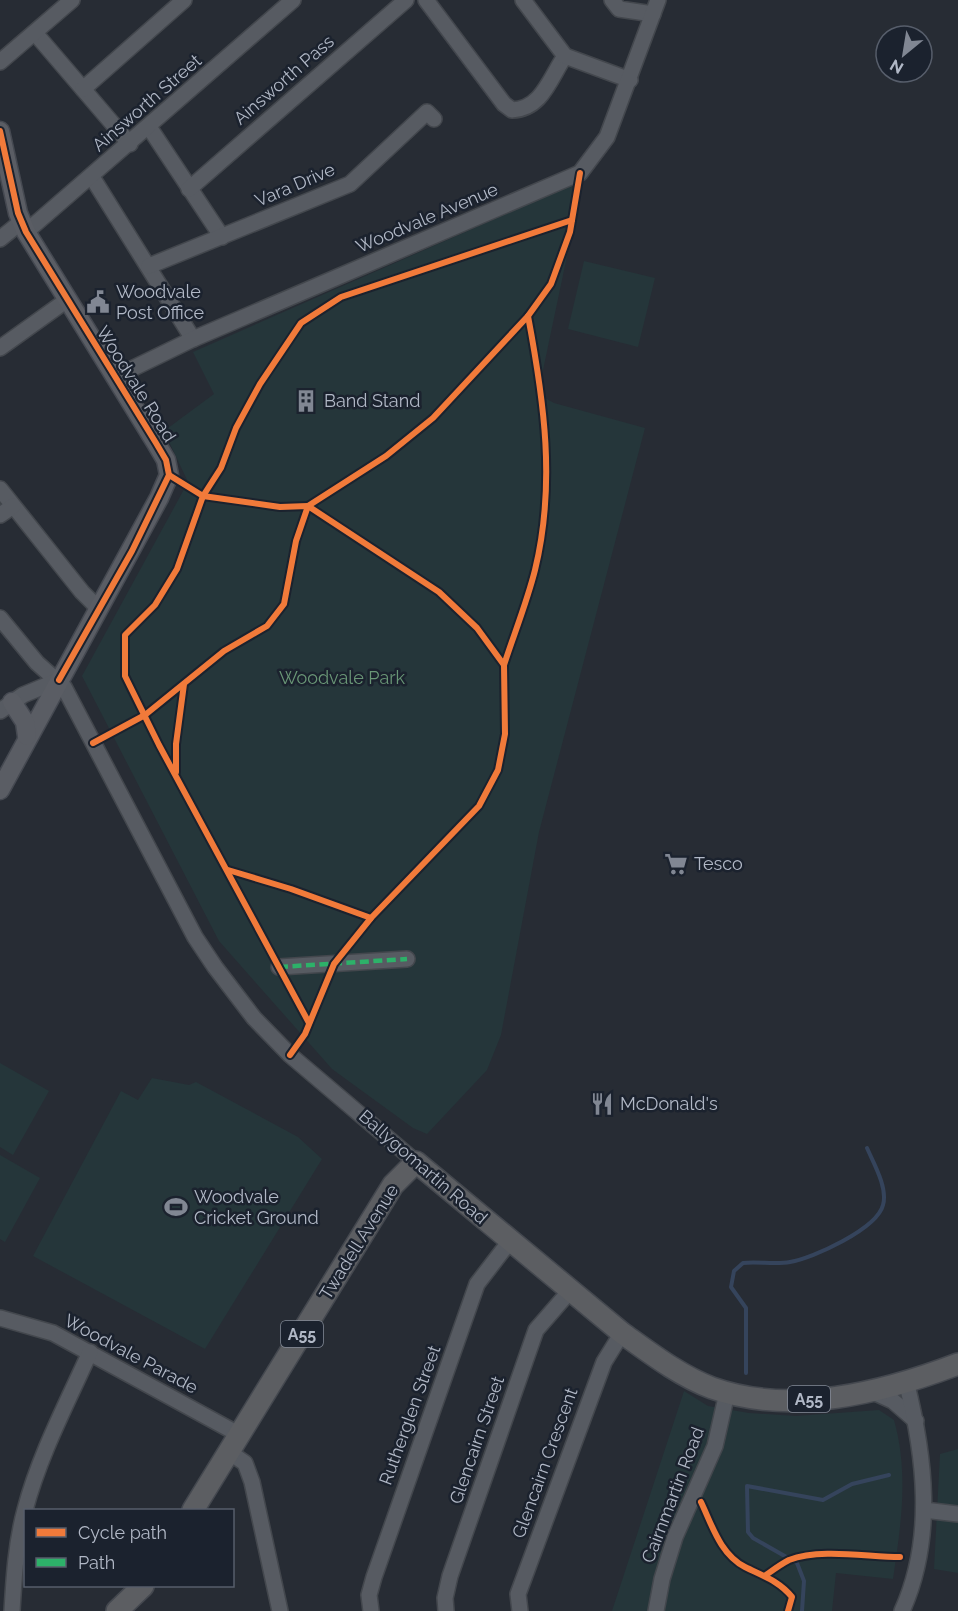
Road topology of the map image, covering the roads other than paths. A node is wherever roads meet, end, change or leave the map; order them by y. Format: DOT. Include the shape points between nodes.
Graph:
graph roads {
  1 [pos="72,0"];
  2 [pos="184,0"];
  3 [pos="292,0"];
  4 [pos="405,0"];
  5 [pos="426,0"];
  6 [pos="523,0"];
  7 [pos="612,0"];
  8 [pos="656,7"];
  9 [pos="35,33"];
  10 [pos="565,56"];
  11 [pos="0,62"];
  12 [pos="630,80"];
  13 [pos="83,89"];
  14 [pos="434,119"];
  15 [pos="149,128"];
  16 [pos="0,130"];
  17 [pos="130,144"];
  18 [pos="92,177"];
  19 [pos="189,189"];
  20 [pos="23,227"];
  21 [pos="222,237"];
  22 [pos="0,239"];
  23 [pos="149,266"];
  24 [pos="67,300"];
  25 [pos="194,339"];
  26 [pos="0,348"];
  27 [pos="115,377"];
  28 [pos="0,489"];
  29 [pos="13,506"];
  30 [pos="0,515"];
  31 [pos="99,609"];
  32 [pos="0,618"];
  33 [pos="59,680"];
  34 [pos="6,707"];
  35 [pos="27,736"];
  36 [pos="0,789"];
  37 [pos="407,959"];
  38 [pos="279,967"];
  39 [pos="416,1162"];
  40 [pos="510,1241"];
  41 [pos="569,1292"];
  42 [pos="0,1318"];
  43 [pos="622,1333"];
  44 [pos="90,1352"];
  45 [pos="958,1364"];
  46 [pos="906,1382"];
  47 [pos="871,1391"];
  48 [pos="727,1393"];
  49 [pos="916,1421"];
  50 [pos="234,1443"];
  51 [pos="25,1509"];
  52 [pos="194,1509"];
  53 [pos="924,1510"];
  54 [pos="24,1514"];
  55 [pos="958,1514"];
  56 [pos="142,1587"];
  57 [pos="12,1611"];
  58 [pos="117,1611"];
  59 [pos="280,1611"];
  60 [pos="371,1611"];
  61 [pos="446,1611"];
  62 [pos="520,1611"];
  63 [pos="656,1611"];
  64 [pos="902,1611"];
  1 -- 9 [label="street"];
  2 -- 13 [label="street"];
  3 -- 15 [label="street, Ainsworth Street"];
  4 -- 19 [label="street, Ainsworth Pass"];
  5 -- 10 [label="street" via="512,110 533,105"];
  6 -- 10 [label="street"];
  7 -- 8 [label="street" via="618,9"];
  8 -- 12 [label="street, Woodvale Avenue"];
  9 -- 11 [label="street"];
  9 -- 13 [label="street"];
  10 -- 12 [label="street"];
  12 -- 25 [label="street, Woodvale Avenue" via="607,137 580,173"];
  13 -- 17 [label="street"];
  14 -- 21 [label="street, Vara Drive" via="427,112 350,183"];
  15 -- 17 [label="street, Ainsworth Street"];
  15 -- 19 [label="street"];
  16 -- 20 [label="main road, Woodvale Road"];
  17 -- 18 [label="street, Ainsworth Street"];
  18 -- 20 [label="street, Ainsworth Street"];
  18 -- 23 [label="street"];
  19 -- 21 [label="street"];
  20 -- 22 [label="street, Ainsworth Street"];
  20 -- 24 [label="main road, Woodvale Road"];
  21 -- 23 [label="street, Vara Drive"];
  23 -- 25 [label="street"];
  24 -- 26 [label="street"];
  24 -- 27 [label="main road, Woodvale Road"];
  25 -- 27 [label="street, Woodvale Avenue"];
  27 -- 31 [label="main road, Woodvale Road" via="166,460 169,475"];
  28 -- 29 [label="street"];
  29 -- 30 [label="street"];
  29 -- 31 [label="street"];
  31 -- 33 [label="main road, Woodvale Road"];
  32 -- 33 [label="street" via="37,663"];
  33 -- 34 [label="street" via="39,686"];
  33 -- 35 [label="main road, Woodvale Road"];
  33 -- 39 [label="street, Ballygomartin Road" via="195,937 234,994 290,1055"];
  34 -- 35 [label="main road" via="25,722"];
  35 -- 36 [label="main road, Woodvale Road"];
  37 -- 38 [label="street"];
  39 -- 40 [label="highway, Ballygomartin Road / A55"];
  39 -- 50 [label="highway, Twadell Avenue / A55" via="393,1185"];
  40 -- 41 [label="highway, Ballygomartin Road / A55"];
  40 -- 60 [label="street, Rutherglen Street" via="477,1284 374,1577 369,1595"];
  41 -- 43 [label="highway, Ballygomartin Road / A55"];
  41 -- 61 [label="street, Glencairn Street" via="537,1330 450,1576"];
  42 -- 44 [label="street, Woodvale Parade" via="52,1334"];
  43 -- 48 [label="highway, Ballygomartin Road / A55" via="697,1380"];
  43 -- 62 [label="street, Glencairn Crescent" via="604,1362 518,1594"];
  44 -- 50 [label="street, Woodvale Parade"];
  44 -- 51 [label="street"];
  45 -- 46 [label="highway, Ballygomartin Road / A55"];
  46 -- 47 [label="highway, Ballygomartin Road / A55"];
  46 -- 49 [label="street"];
  47 -- 48 [label="highway, Ballygomartin Road / A55" via="776,1400"];
  47 -- 49 [label="street" via="893,1401"];
  48 -- 63 [label="street, Cairnmartin Road" via="715,1446 675,1537"];
  49 -- 53 [label="street" via="922,1453"];
  50 -- 52 [label="highway, Twadell Avenue / A55"];
  50 -- 59 [label="street, Woodvale Parade" via="252,1482"];
  53 -- 55 [label="street"];
  53 -- 64 [label="street" via="916,1566"];
  54 -- 57 [label="street"];
  56 -- 58 [label="highway"];
}
